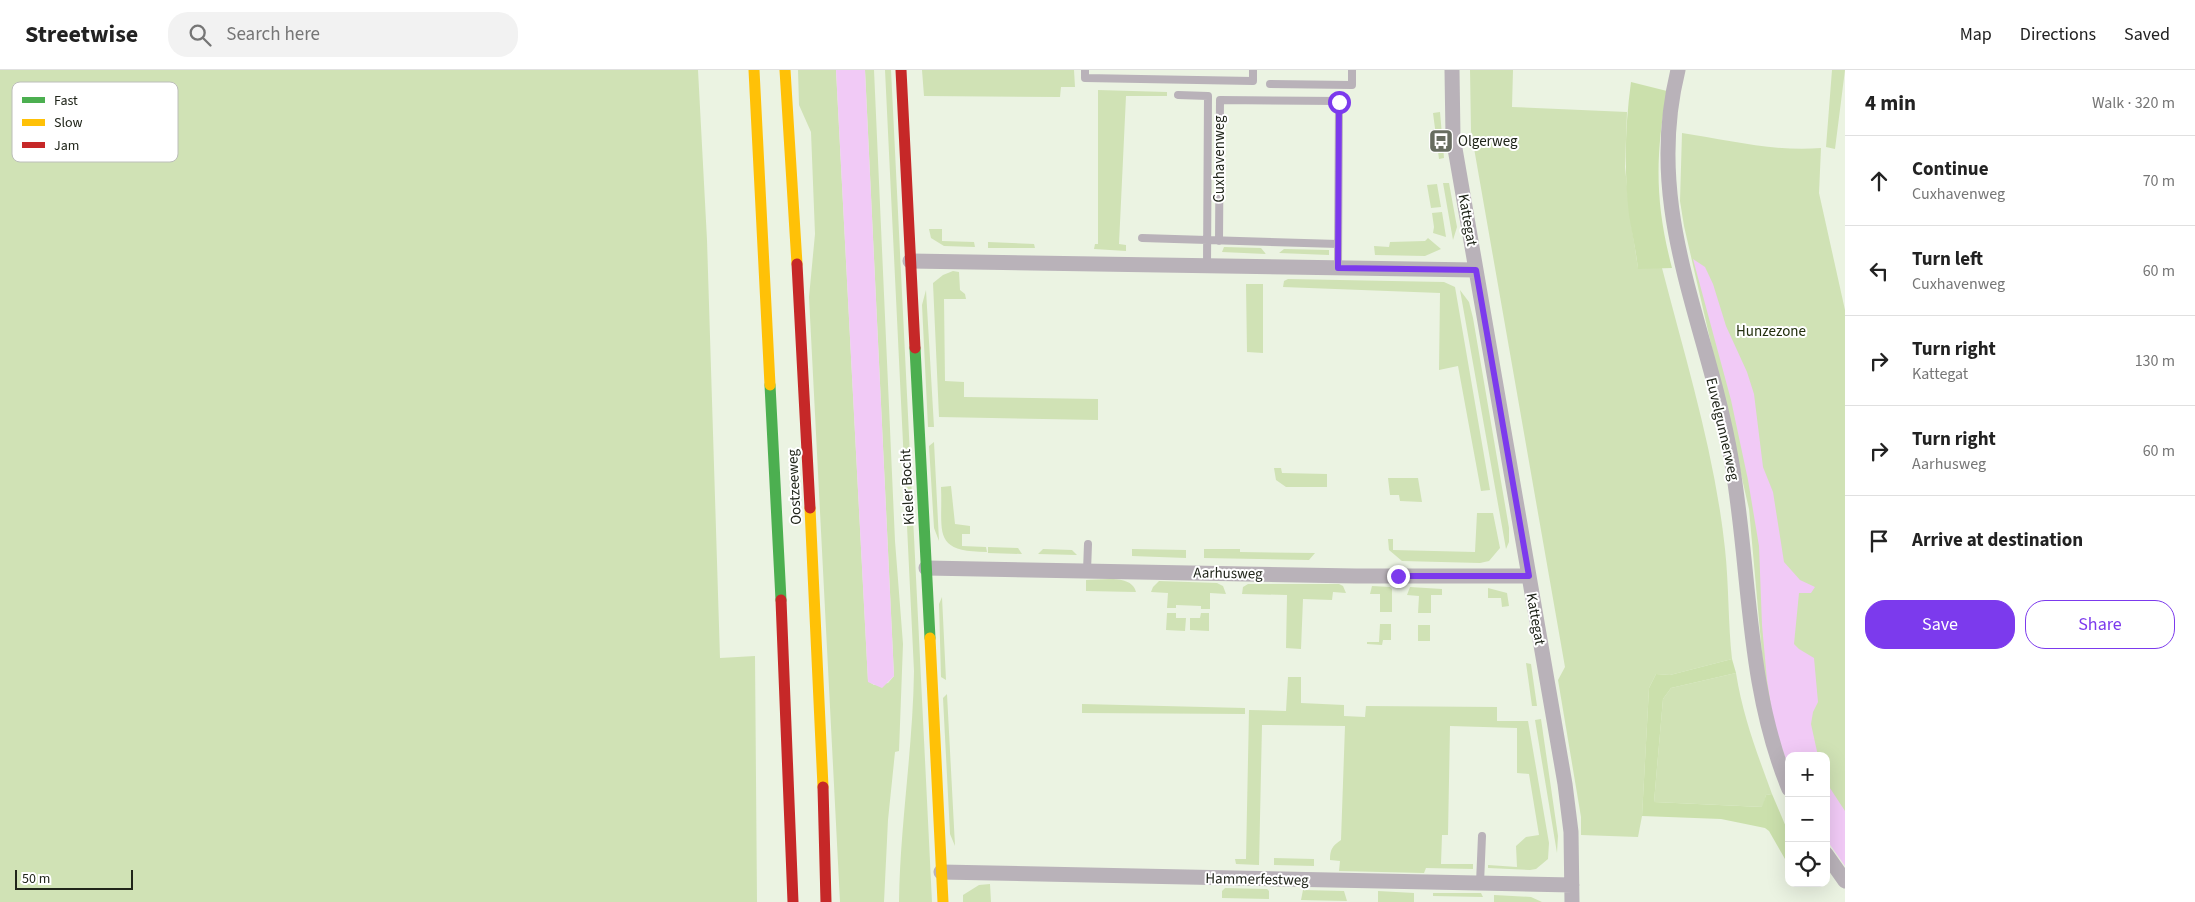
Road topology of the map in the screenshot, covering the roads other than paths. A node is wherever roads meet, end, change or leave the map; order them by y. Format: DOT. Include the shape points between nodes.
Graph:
graph roads {
  1 [pos="754,70"];
  2 [pos="785,70"];
  3 [pos="901,70"];
  4 [pos="1085,70"];
  5 [pos="1253,70"];
  6 [pos="1352,70"];
  7 [pos="1452,70"];
  8 [pos="1678,70"];
  9 [pos="1270,84"];
  10 [pos="1178,95"];
  11 [pos="1142,238"];
  12 [pos="1208,240"];
  13 [pos="1219,240"];
  14 [pos="1338,244"];
  15 [pos="910,261"];
  16 [pos="1207,266"];
  17 [pos="1338,268"];
  18 [pos="1476,270"];
  19 [pos="1088,544"];
  20 [pos="926,568"];
  21 [pos="1087,570"];
  22 [pos="1529,576"];
  23 [pos="1785,779"];
  24 [pos="1482,836"];
  25 [pos="1830,860"];
  26 [pos="941,872"];
  27 [pos="1845,881"];
  28 [pos="1480,884"];
  29 [pos="1572,885"];
  30 [pos="792,902"];
  31 [pos="826,902"];
  32 [pos="943,902"];
  33 [pos="1572,902"];
  1 -- 30 [label="main road, Oostzeeweg" via="779,549"];
  2 -- 31 [label="main road, Oostzeeweg" via="811,528"];
  3 -- 15 [label="main road, Kieler Bocht"];
  4 -- 5 [label="lane" via="1085,78 1253,81"];
  6 -- 9 [label="lane" via="1352,85"];
  7 -- 18 [label="street, Kattegat" via="1453,137"];
  8 -- 23 [label="street, Euvelgunnerweg" via="1667,144 1672,217 1731,456 1759,691"];
  10 -- 12 [label="lane, Cuxhavenweg" via="1208,96"];
  11 -- 12 [label="lane"];
  12 -- 13 [label="lane"];
  12 -- 16 [label="lane, Cuxhavenweg"];
  13 -- 14 [label="lane"];
  13 -- 14 [label="lane, Cuxhavenweg" via="1220,100 1339,102"];
  14 -- 17 [label="lane, Cuxhavenweg"];
  15 -- 16 [label="street"];
  15 -- 20 [label="main road, Kieler Bocht"];
  16 -- 17 [label="street"];
  17 -- 18 [label="street"];
  18 -- 22 [label="street, Kattegat"];
  19 -- 21 [label="lane"];
  20 -- 21 [label="street, Aarhusweg"];
  20 -- 26 [label="main road, Kieler Bocht"];
  21 -- 22 [label="street, Aarhusweg"];
  22 -- 29 [label="street, Kattegat" via="1565,784 1571,832"];
  24 -- 28 [label="lane"];
  25 -- 27 [label="street"];
  26 -- 28 [label="street, Hammerfestweg"];
  26 -- 32 [label="main road, Kieler Bocht"];
  28 -- 29 [label="street, Hammerfestweg"];
  29 -- 33 [label="street, Kattegat"];
}
